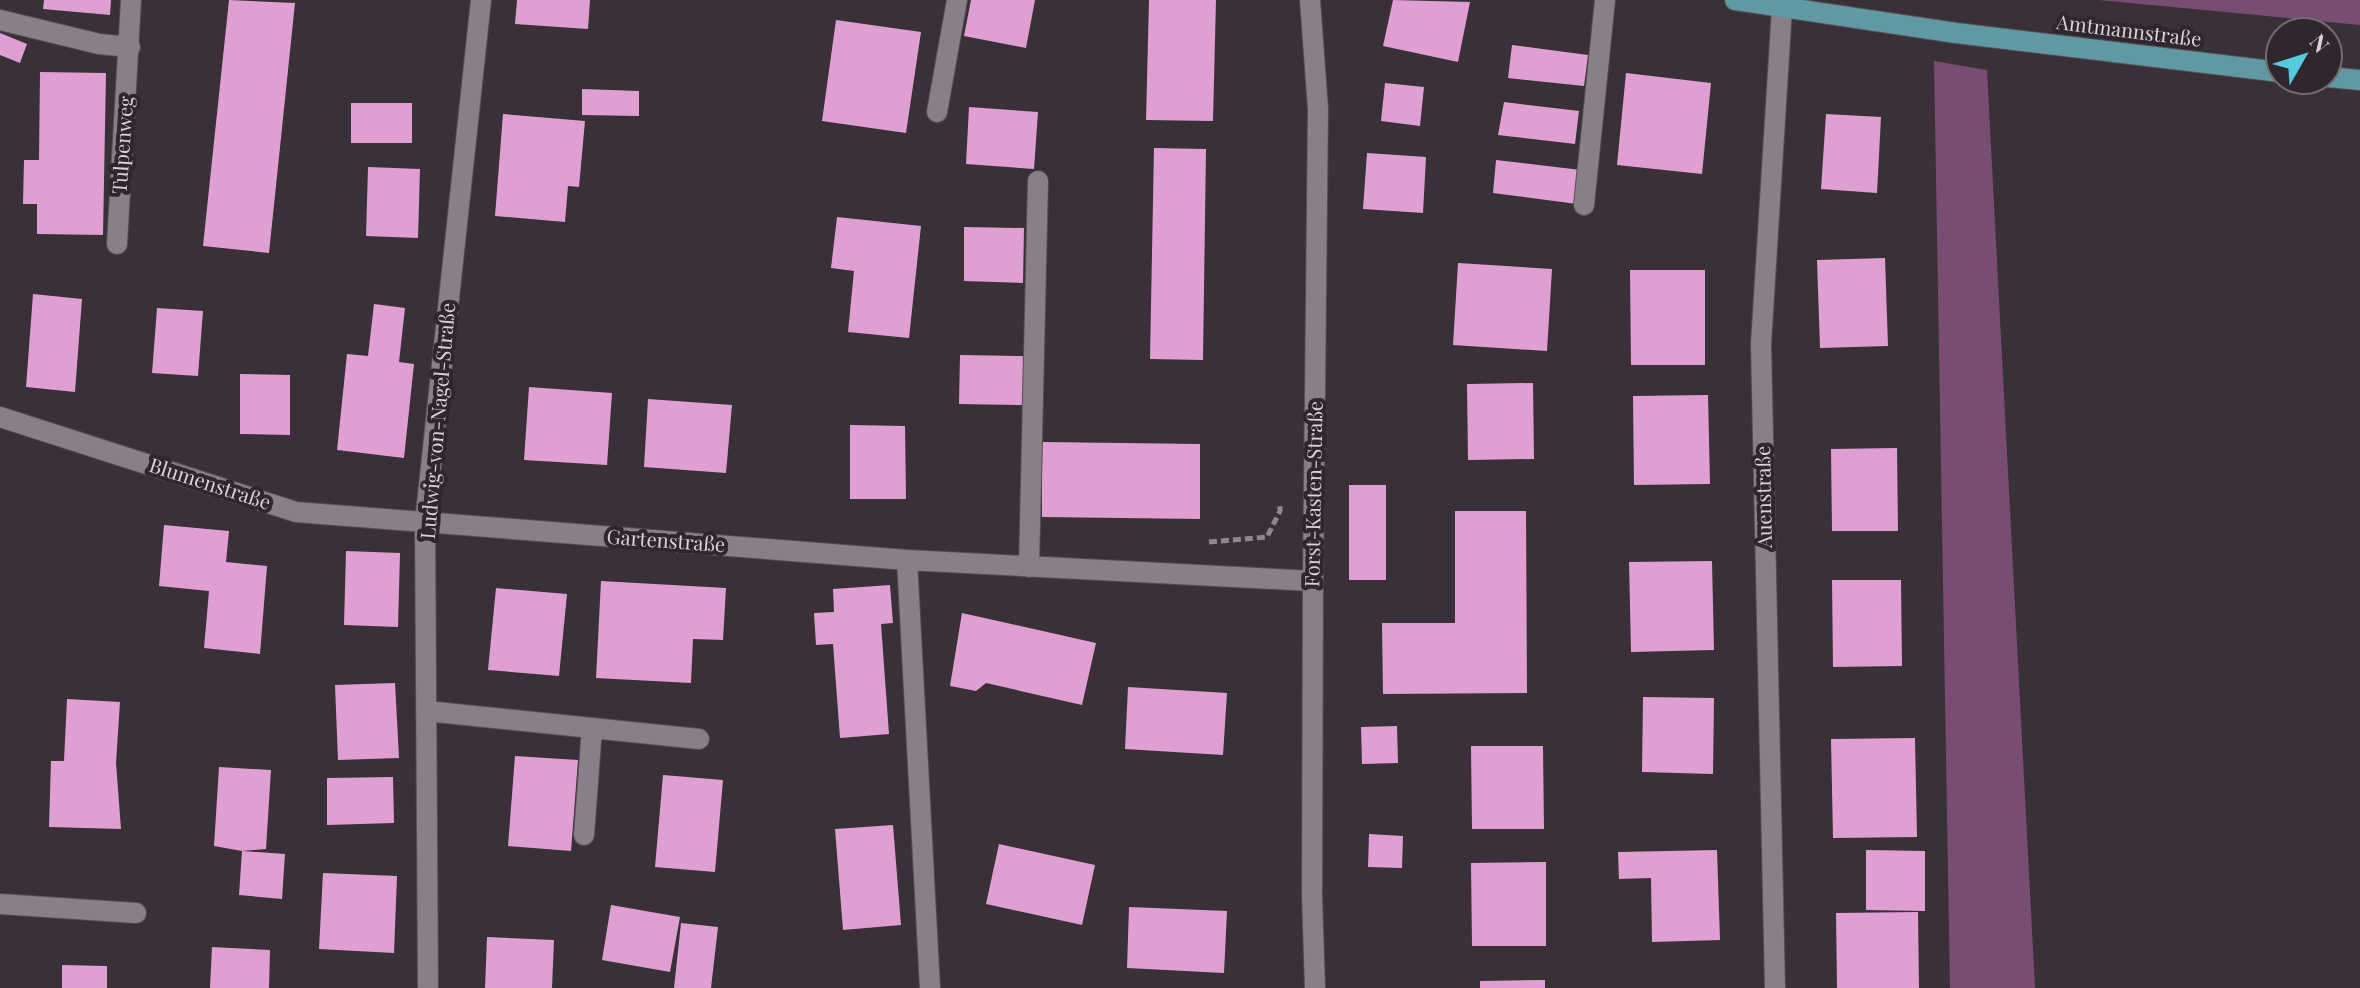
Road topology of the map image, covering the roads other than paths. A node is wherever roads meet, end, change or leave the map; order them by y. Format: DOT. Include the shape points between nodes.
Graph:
graph roads {
  1 [pos="131,0"];
  2 [pos="481,0"];
  3 [pos="957,0"];
  4 [pos="1310,0"];
  5 [pos="1605,0"];
  6 [pos="1735,0"];
  7 [pos="1782,8"];
  8 [pos="0,20"];
  9 [pos="130,47"];
  10 [pos="2264,70"];
  11 [pos="937,112"];
  12 [pos="1038,181"];
  13 [pos="1584,205"];
  14 [pos="117,244"];
  15 [pos="0,417"];
  16 [pos="425,523"];
  17 [pos="907,560"];
  18 [pos="1029,567"];
  19 [pos="1313,581"];
  20 [pos="426,711"];
  21 [pos="592,728"];
  22 [pos="699,739"];
  23 [pos="584,835"];
  24 [pos="0,904"];
  25 [pos="136,913"];
  26 [pos="428,988"];
  27 [pos="930,988"];
  28 [pos="1315,988"];
  29 [pos="1775,988"];
  1 -- 9 [label="street, Tulpenweg"];
  2 -- 16 [label="street, Ludwig-von-Nagel-Straße"];
  3 -- 11 [label="street"];
  4 -- 19 [label="street, Forst-Kasten-Straße" via="1318,109"];
  5 -- 13 [label="street"];
  6 -- 7 [label="main road, Amtmannstraße"];
  7 -- 10 [label="main road, Amtmannstraße"];
  7 -- 29 [label="street, Auenstraße" via="1761,344"];
  8 -- 9 [label="street"];
  9 -- 14 [label="street, Tulpenweg"];
  12 -- 18 [label="street"];
  15 -- 16 [label="street, Blumenstraße" via="296,512"];
  16 -- 17 [label="street, Gartenstraße"];
  16 -- 20 [label="street, Ludwig-von-Nagel-Straße"];
  17 -- 18 [label="street, Gartenstraße"];
  17 -- 27 [label="street"];
  18 -- 19 [label="street, Gartenstraße"];
  19 -- 28 [label="street, Forst-Kasten-Straße"];
  20 -- 21 [label="street"];
  20 -- 26 [label="street, Ludwig-von-Nagel-Straße"];
  21 -- 22 [label="street"];
  21 -- 23 [label="street"];
  24 -- 25 [label="street"];
}
